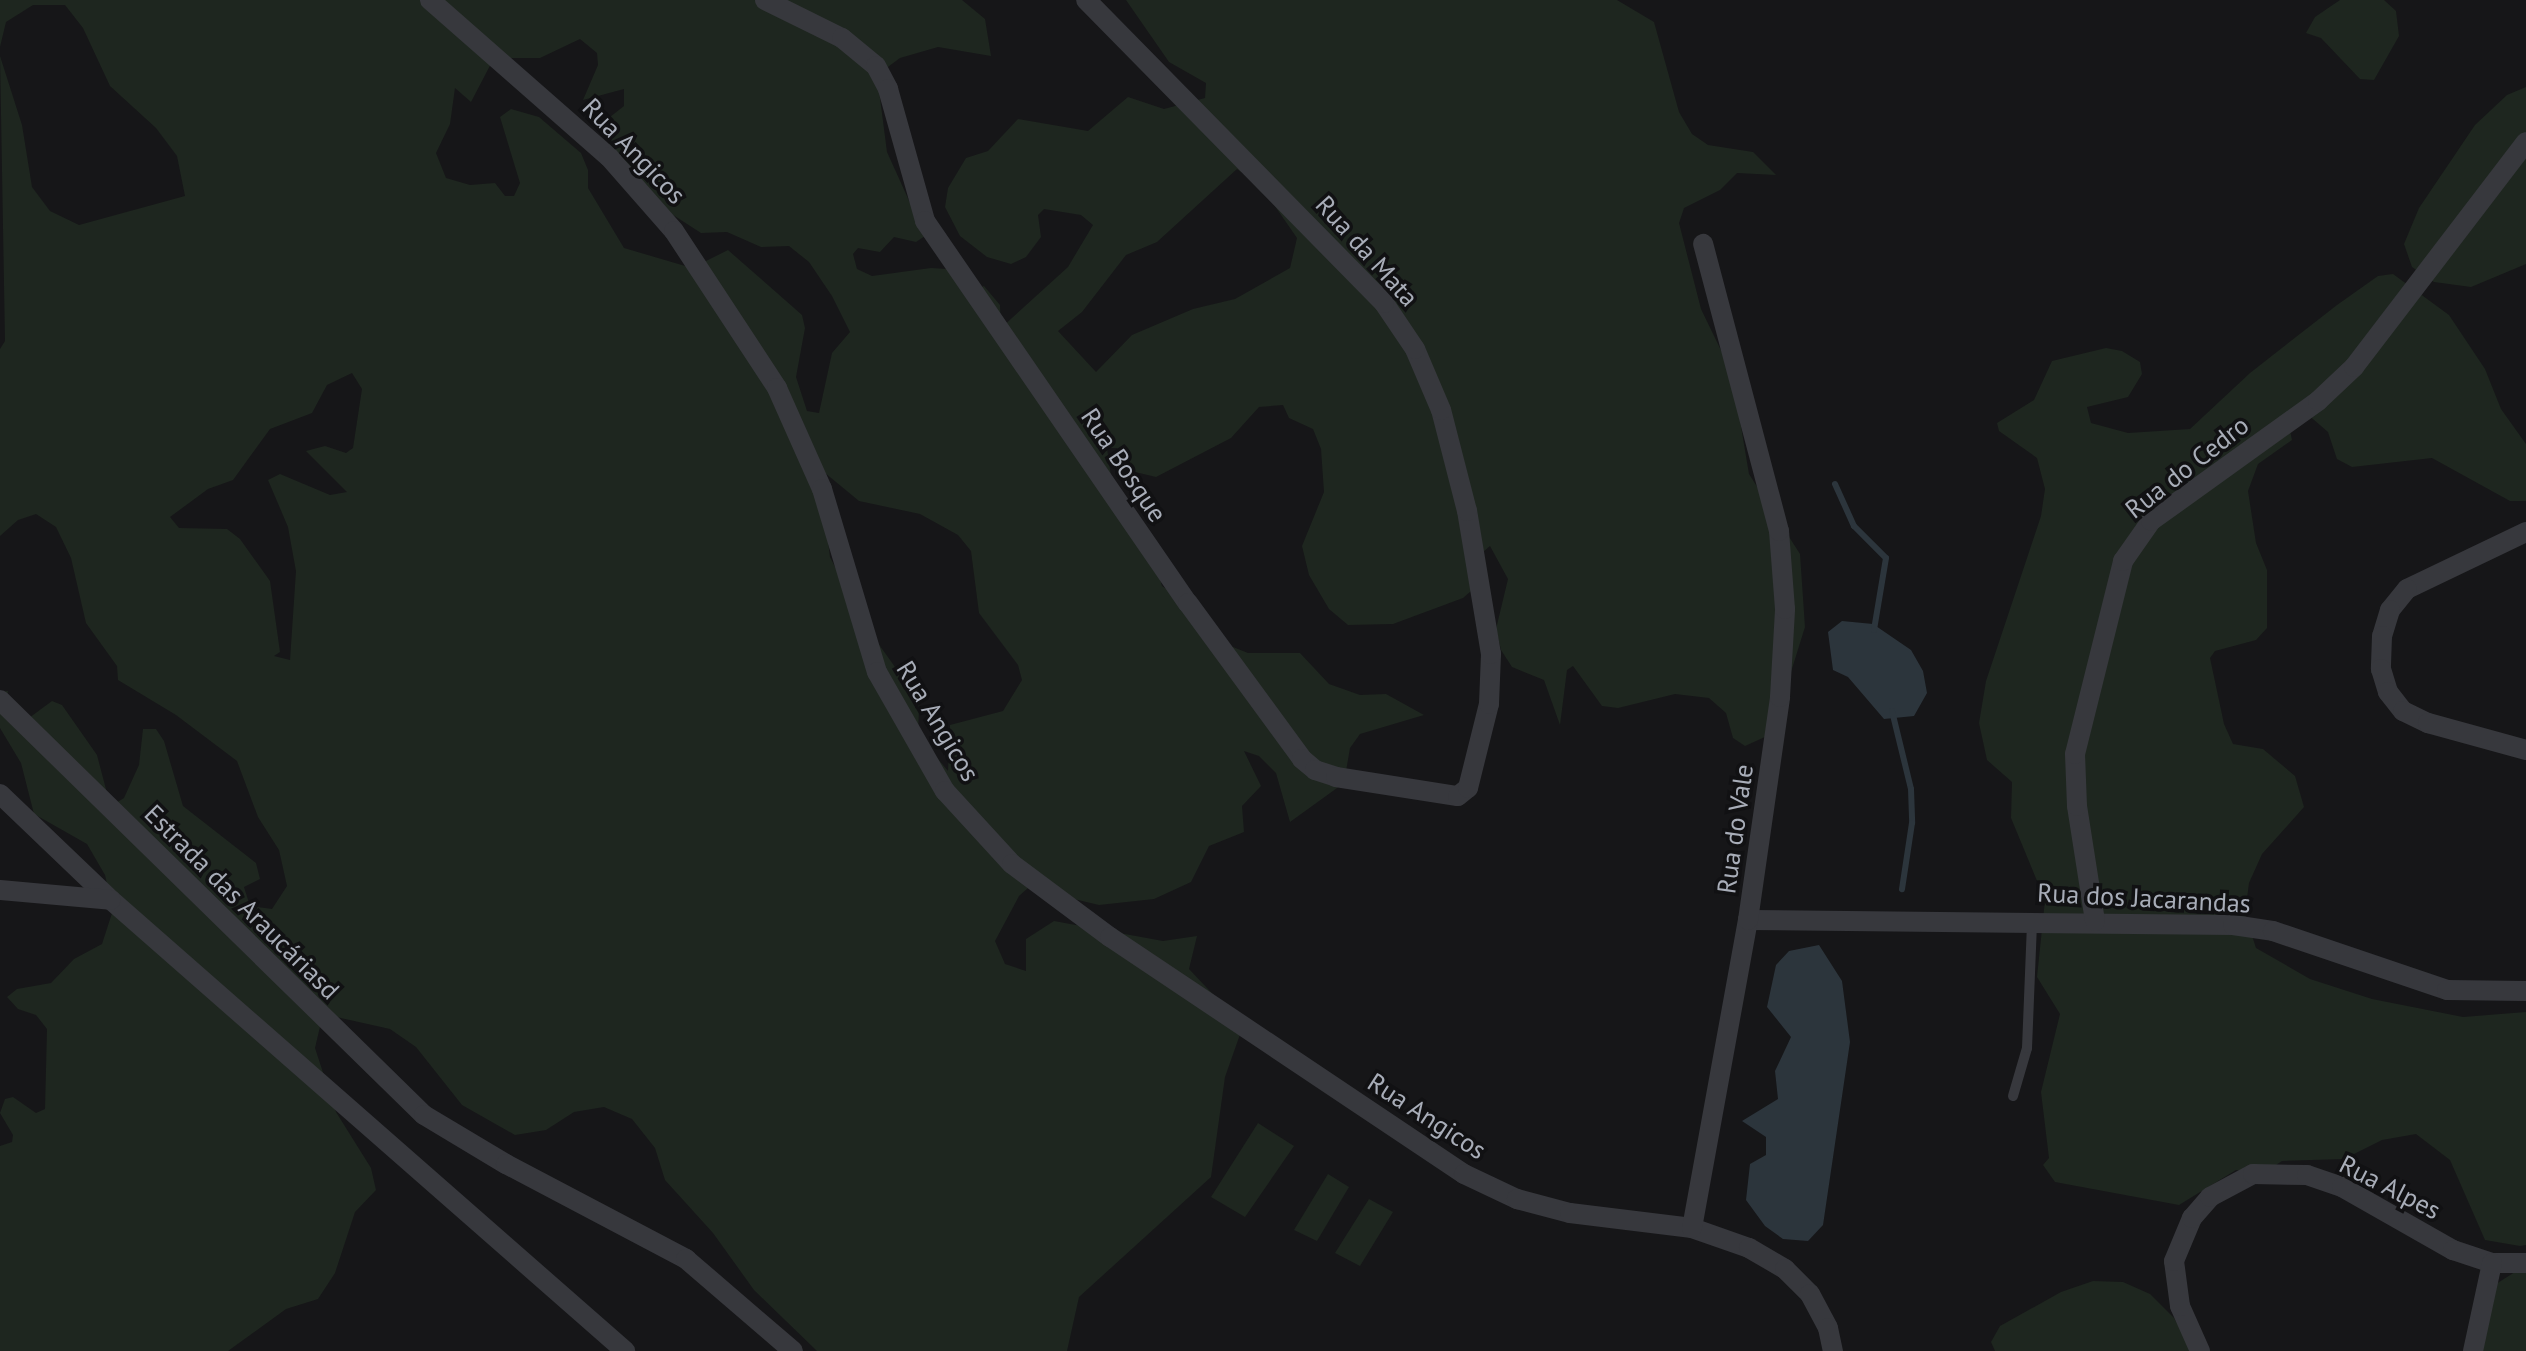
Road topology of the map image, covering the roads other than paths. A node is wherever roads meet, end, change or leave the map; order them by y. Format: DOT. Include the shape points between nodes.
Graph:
graph roads {
  1 [pos="430,0"];
  2 [pos="765,0"];
  3 [pos="1086,0"];
  4 [pos="2526,142"];
  5 [pos="1703,244"];
  6 [pos="2526,532"];
  7 [pos="0,700"];
  8 [pos="1489,704"];
  9 [pos="2526,750"];
  10 [pos="0,794"];
  11 [pos="0,890"];
  12 [pos="111,900"];
  13 [pos="2032,919"];
  14 [pos="1748,920"];
  15 [pos="2095,921"];
  16 [pos="2526,991"];
  17 [pos="2013,1096"];
  18 [pos="1692,1228"];
  19 [pos="2492,1263"];
  20 [pos="2526,1263"];
  21 [pos="625,1351"];
  22 [pos="793,1351"];
  23 [pos="1833,1351"];
  24 [pos="2200,1351"];
  25 [pos="2473,1351"];
  1 -- 18 [label="street, Rua Angicos" via="609,157 674,231 777,388 822,489 877,672 945,791 1012,864 1110,937 1464,1174 1517,1199 1570,1213"];
  2 -- 8 [label="street, Rua Bosque" via="842,38 876,66 888,89 925,221 1302,759 1336,777 1458,796 1468,788"];
  3 -- 8 [label="street, Rua da Mata" via="1384,303 1415,349 1441,410 1484,591 1491,654"];
  4 -- 15 [label="street, Rua do Cedro" via="2354,367 2318,401 2151,521 2123,561 2075,754 2077,806"];
  5 -- 14 [label="street, Rua do Vale" via="1779,531 1785,609 1780,697"];
  6 -- 9 [label="street" via="2407,589 2390,610 2381,669 2388,692 2403,711"];
  7 -- 22 [label="street, Estrada das Araucáriasd" via="400,1094 453,1135 686,1259"];
  10 -- 12 [label="street"];
  11 -- 12 [label="street"];
  12 -- 21 [label="street"];
  13 -- 14 [label="street, Rua dos Jacarandas"];
  13 -- 15 [label="street, Rua dos Jacarandas"];
  13 -- 17 [label="lane" via="2027,1048"];
  14 -- 18 [label="street, Rua do Vale"];
  15 -- 16 [label="street, Rua dos Jacarandas" via="2273,931 2447,990"];
  18 -- 23 [label="street" via="1749,1248 1785,1269 1810,1294"];
  19 -- 20 [label="street, Rua Alpes"];
  19 -- 24 [label="street, Rua Alpes" via="2453,1250 2342,1187 2307,1175 2253,1174 2210,1197 2192,1218 2174,1261 2180,1306"];
  19 -- 25 [label="street"];
}
